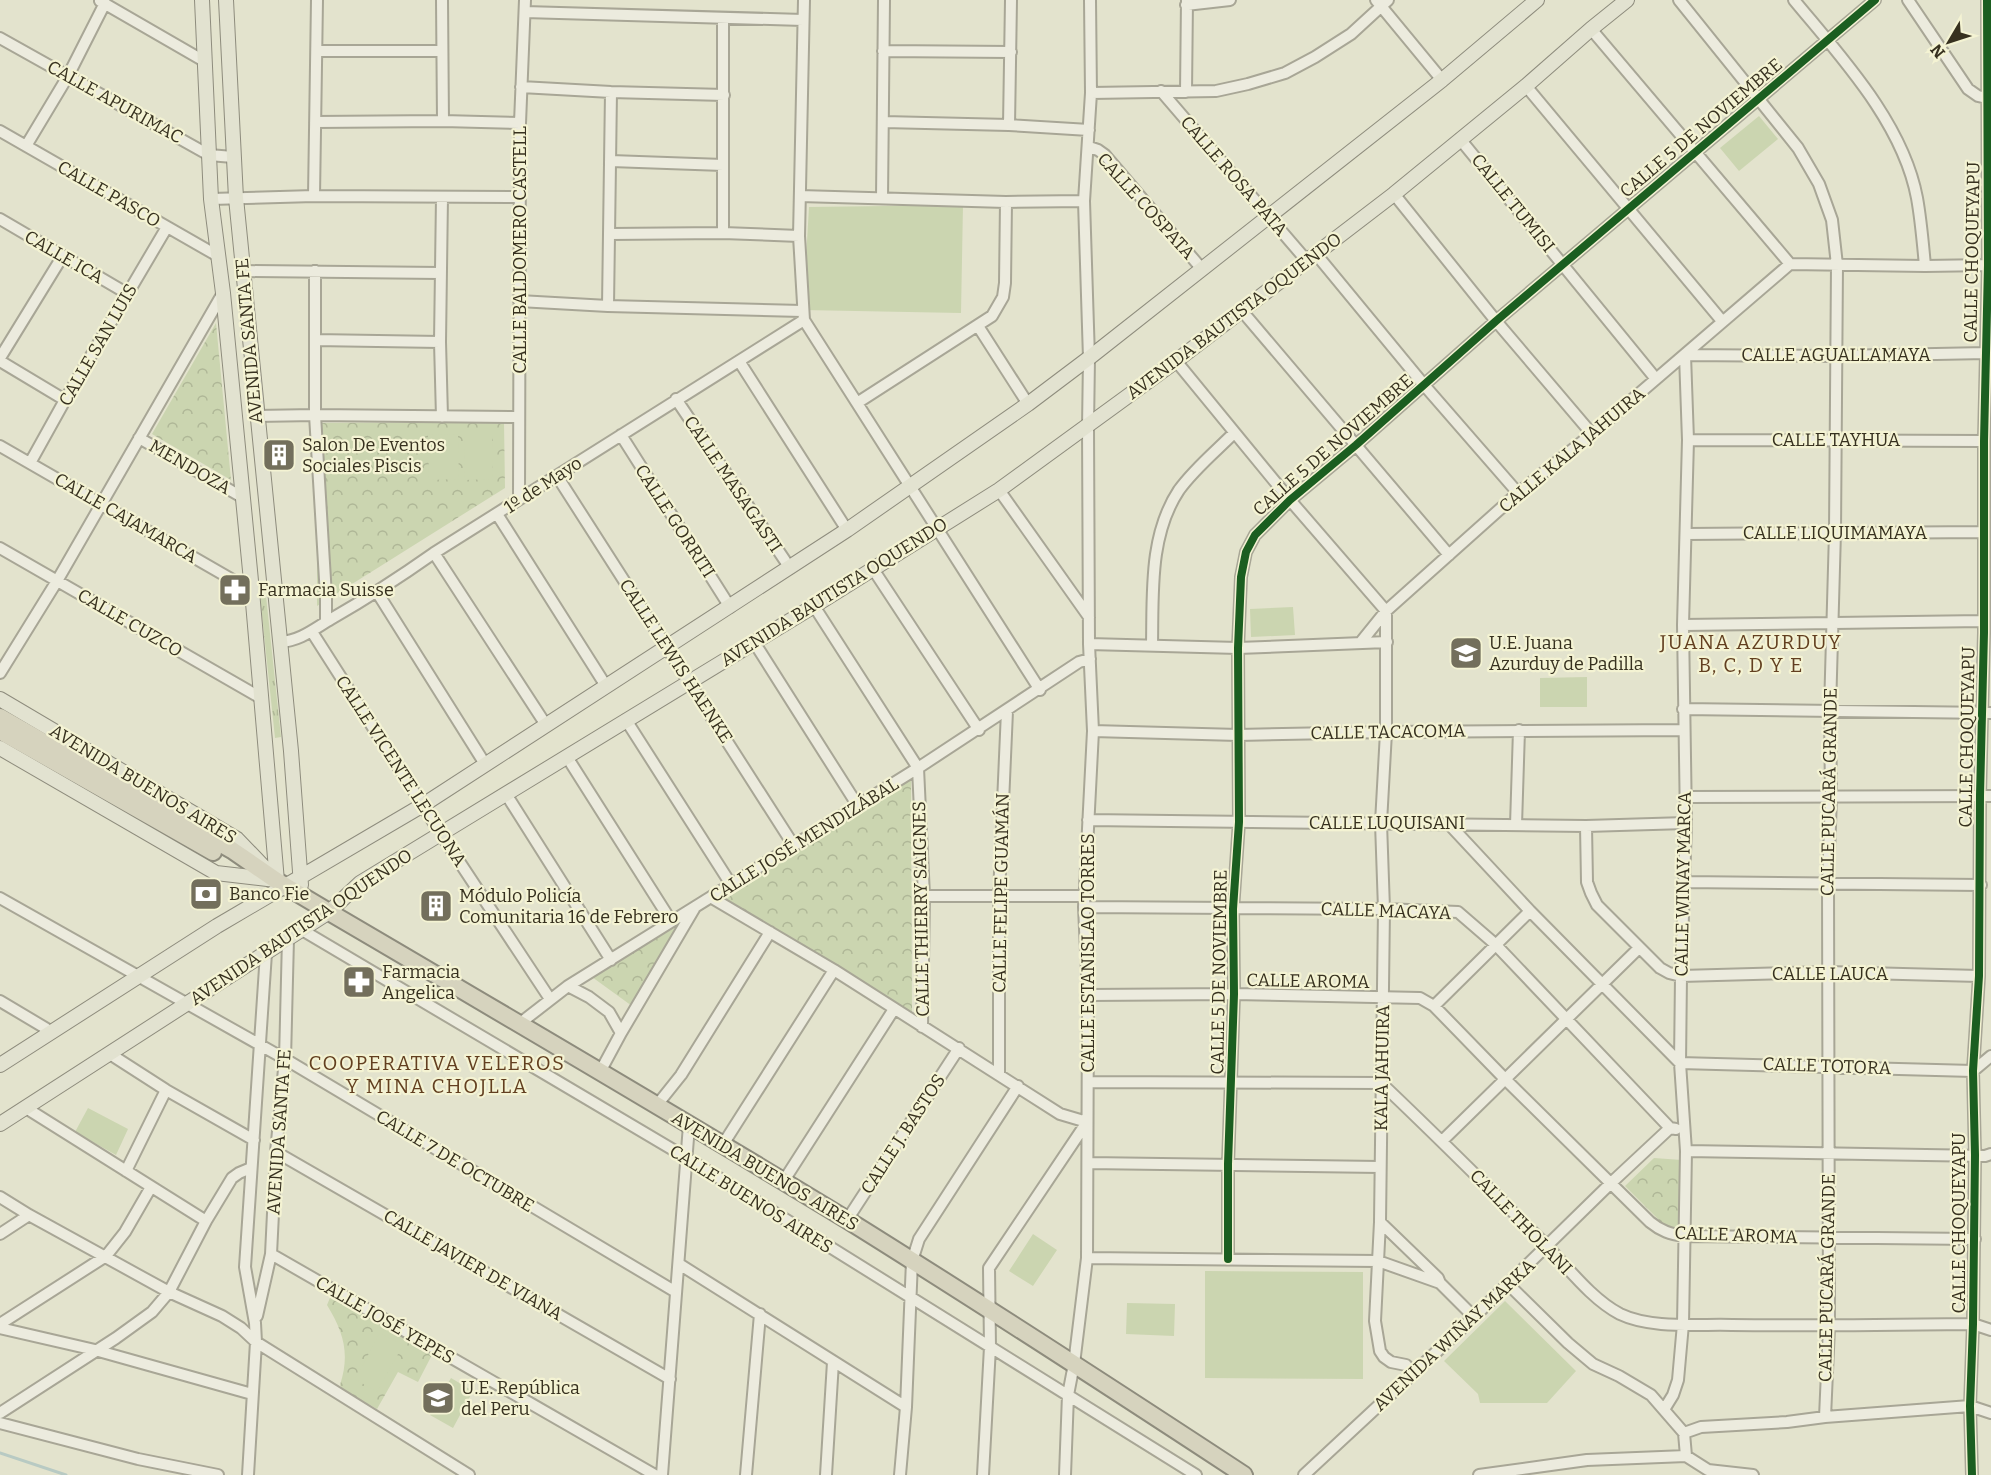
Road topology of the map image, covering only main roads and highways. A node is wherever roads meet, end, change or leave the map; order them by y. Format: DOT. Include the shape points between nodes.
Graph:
graph roads {
  1 [pos="202,0"];
  2 [pos="226,0"];
  3 [pos="1537,0"];
  4 [pos="1627,0"];
  5 [pos="0,699"];
  6 [pos="0,717"];
  7 [pos="0,731"];
  8 [pos="0,748"];
  9 [pos="287,881"];
  10 [pos="329,912"];
  11 [pos="0,1065"];
  12 [pos="0,1124"];
  13 [pos="1244,1475"];
  1 -- 9 [label="main road, AVENIDA SANTA FE" via="211,199 224,293 261,698"];
  2 -- 9 [label="main road, AVENIDA SANTA FE" via="236,198 280,642"];
  3 -- 9 [label="main road, AVENIDA BAUTISTA OQUENDO" via="1442,80 1028,404 790,568 423,805"];
  4 -- 10 [label="main road, AVENIDA BAUTISTA OQUENDO" via="1394,194 999,490 360,883"];
  5 -- 9 [label="main road, AVENIDA BUENOS AIRES" via="237,839"];
  6 -- 9 [label="highway, AVENIDA BUENOS AIRES"];
  7 -- 9 [label="highway, AVENIDA BUENOS AIRES" via="228,861"];
  8 -- 9 [label="main road, AVENIDA BUENOS AIRES" via="216,873"];
  9 -- 10 [label="highway, AVENIDA BUENOS AIRES" via="302,896"];
  9 -- 11 [label="main road, AVENIDA BAUTISTA OQUENDO"];
  10 -- 12 [label="main road, AVENIDA BAUTISTA OQUENDO"];
  10 -- 13 [label="highway, AVENIDA BUENOS AIRES" via="847,1220"];
}
